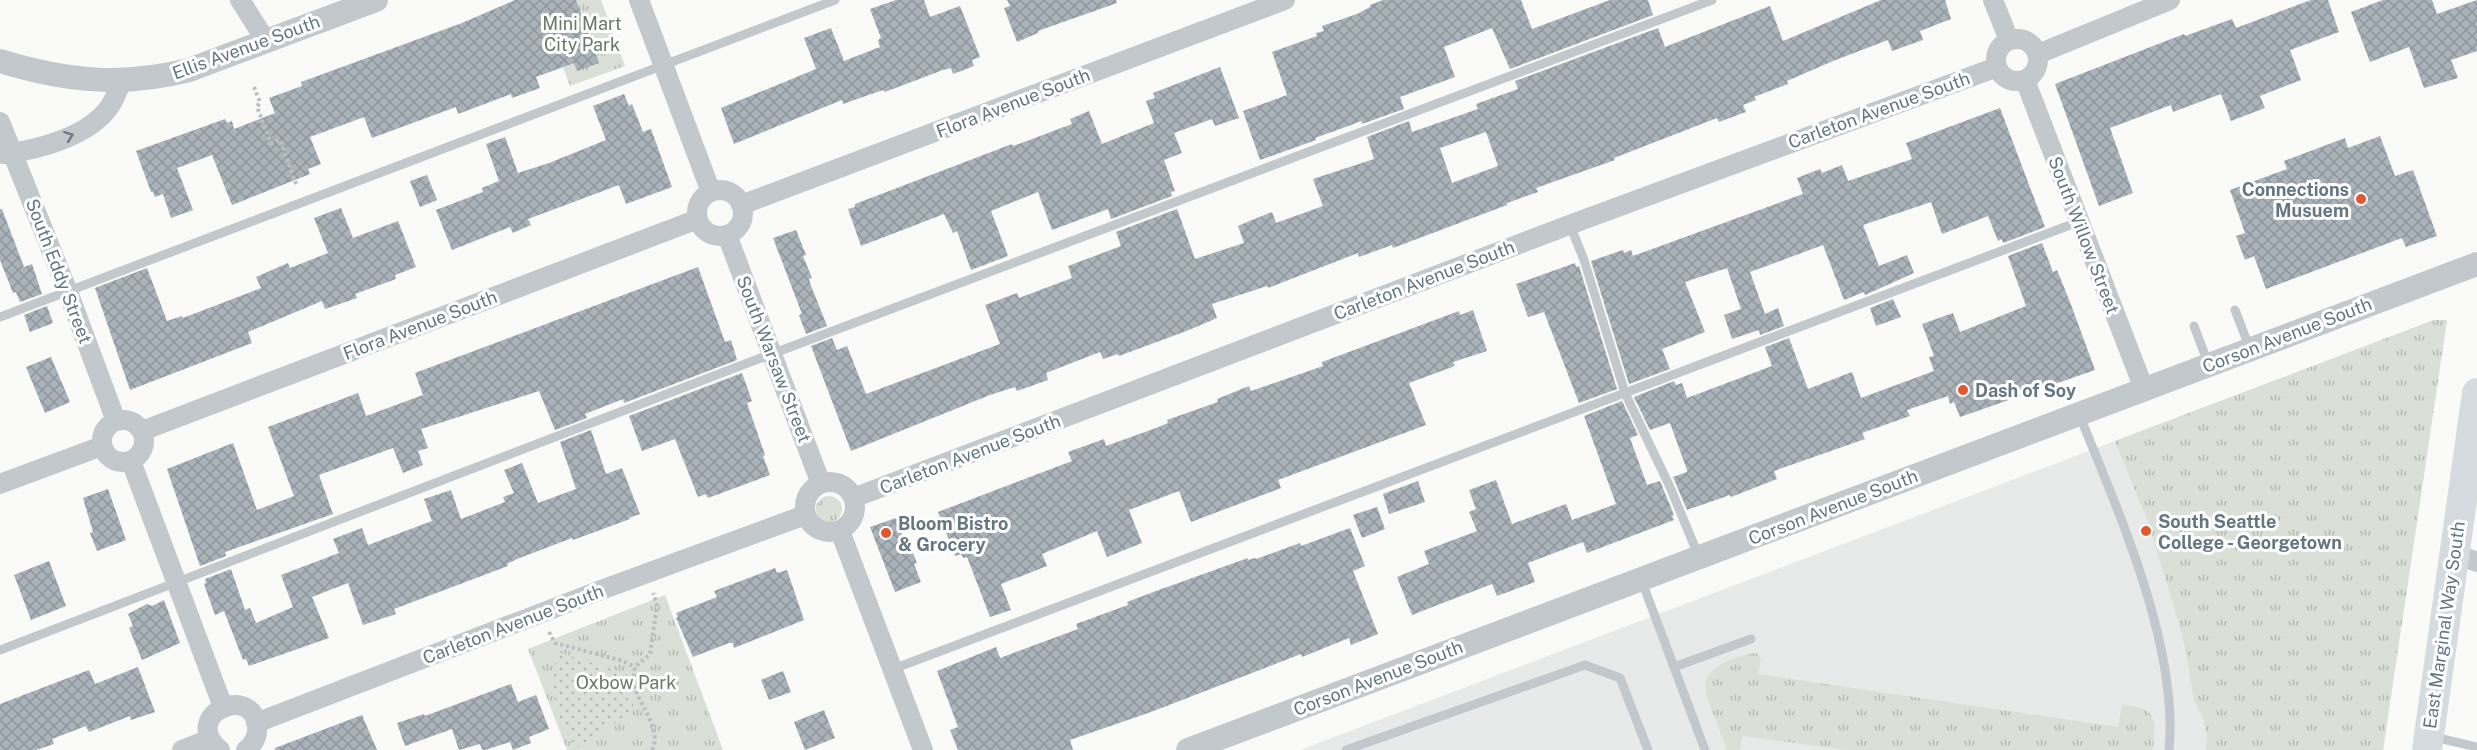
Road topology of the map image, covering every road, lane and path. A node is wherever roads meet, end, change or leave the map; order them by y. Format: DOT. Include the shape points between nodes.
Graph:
graph roads {
  1 [pos="240,0"];
  2 [pos="375,0"];
  3 [pos="639,0"];
  4 [pos="835,0"];
  5 [pos="1285,0"];
  6 [pos="1712,0"];
  7 [pos="1994,0"];
  8 [pos="2170,0"];
  9 [pos="2009,40"];
  10 [pos="266,42"];
  11 [pos="2038,54"];
  12 [pos="0,61"];
  13 [pos="664,64"];
  14 [pos="1997,67"];
  15 [pos="2025,80"];
  16 [pos="122,81"];
  17 [pos="254,87"];
  18 [pos="0,122"];
  19 [pos="6,153"];
  20 [pos="711,192"];
  21 [pos="303,202"];
  22 [pos="741,206"];
  23 [pos="698,219"];
  24 [pos="2078,222"];
  25 [pos="1569,225"];
  26 [pos="727,235"];
  27 [pos="2477,264"];
  28 [pos="68,292"];
  29 [pos="2235,310"];
  30 [pos="0,317"];
  31 [pos="2194,326"];
  32 [pos="2250,349"];
  33 [pos="773,353"];
  34 [pos="2209,365"];
  35 [pos="2145,389"];
  36 [pos="1625,393"];
  37 [pos="2477,393"];
  38 [pos="2079,414"];
  39 [pos="116,421"];
  40 [pos="142,431"];
  41 [pos="102,446"];
  42 [pos="131,461"];
  43 [pos="0,484"];
  44 [pos="821,484"];
  45 [pos="853,498"];
  46 [pos="805,515"];
  47 [pos="840,531"];
  48 [pos="1699,557"];
  49 [pos="2466,557"];
  50 [pos="648,573"];
  51 [pos="1641,579"];
  52 [pos="175,582"];
  53 [pos="537,614"];
  54 [pos="1751,639"];
  55 [pos="0,650"];
  56 [pos="634,667"];
  57 [pos="1674,667"];
  58 [pos="893,669"];
  59 [pos="224,706"];
  60 [pos="256,723"];
  61 [pos="2428,743"];
  62 [pos="215,745"];
  63 [pos="2477,747"];
  64 [pos="182,750"];
  65 [pos="246,750"];
  66 [pos="652,750"];
  67 [pos="923,750"];
  68 [pos="1188,750"];
  69 [pos="1346,750"];
  70 [pos="1648,750"];
  71 [pos="1706,750"];
  72 [pos="2169,750"];
  1 -- 10 [label="street"];
  2 -- 10 [label="street, Ellis Avenue South"];
  3 -- 13 [label="street"];
  4 -- 13 [label="lane"];
  5 -- 22 [label="street, Flora Avenue South"];
  6 -- 33 [label="lane"];
  7 -- 9 [label="street"];
  8 -- 11 [label="street"];
  9 -- 11 [label="street" via="2026,40"];
  9 -- 14 [label="street" via="2000,47"];
  10 -- 16 [label="street, Ellis Avenue South" via="189,70"];
  11 -- 15 [label="street" via="2037,69"];
  12 -- 16 [label="street, Ellis Avenue South" via="64,78"];
  13 -- 20 [label="street"];
  13 -- 21 [label="lane"];
  14 -- 15 [label="street" via="2008,79"];
  14 -- 25 [label="street, Carleton Avenue South"];
  15 -- 24 [label="street, South Willow Street"];
  19 -- 16 [label="street, one-way" via="30,151 87,129 110,107"];
  17 -- 21 [label="path" via="271,143 279,140"];
  18 -- 19 [label="street, South Eddy Street"];
  19 -- 28 [label="street, South Eddy Street"];
  20 -- 22 [label="street" via="730,193"];
  20 -- 23 [label="street" via="698,206"];
  21 -- 28 [label="lane"];
  22 -- 26 [label="street" via="740,224"];
  23 -- 26 [label="street" via="708,233"];
  23 -- 40 [label="street, Flora Avenue South"];
  24 -- 35 [label="street, South Willow Street"];
  24 -- 36 [label="lane"];
  25 -- 36 [label="lane" via="1584,260"];
  25 -- 45 [label="street, Carleton Avenue South"];
  26 -- 33 [label="street, South Warsaw Street"];
  27 -- 32 [label="street, Corson Avenue South"];
  28 -- 30 [label="lane"];
  28 -- 39 [label="street, South Eddy Street"];
  29 -- 32 [label="lane"];
  31 -- 34 [label="lane"];
  32 -- 34 [label="street, Corson Avenue South"];
  33 -- 44 [label="street, South Warsaw Street"];
  33 -- 52 [label="lane"];
  34 -- 35 [label="street, Corson Avenue South"];
  35 -- 38 [label="street, Corson Avenue South"];
  36 -- 48 [label="lane"];
  36 -- 58 [label="lane"];
  37 -- 49 [label="main road, East Marginal Way South"];
  38 -- 48 [label="street, Corson Avenue South"];
  38 -- 72 [label="lane" via="2136,562 2154,621 2170,696"];
  39 -- 40 [label="street" via="128,420"];
  39 -- 41 [label="street" via="104,430"];
  40 -- 42 [label="street" via="143,448"];
  41 -- 42 [label="street" via="114,460"];
  41 -- 43 [label="street"];
  42 -- 52 [label="street"];
  44 -- 45 [label="street" via="841,485"];
  44 -- 46 [label="street" via="806,498"];
  45 -- 47 [label="street" via="855,513"];
  46 -- 47 [label="street" via="815,529"];
  46 -- 50 [label="street, Carleton Avenue South"];
  47 -- 58 [label="street"];
  48 -- 51 [label="street, Corson Avenue South"];
  49 -- 61 [label="main road, East Marginal Way South"];
  50 -- 53 [label="street, Carleton Avenue South"];
  50 -- 56 [label="path" via="657,605 650,654"];
  51 -- 57 [label="lane"];
  51 -- 68 [label="street, Corson Avenue South"];
  52 -- 55 [label="lane"];
  52 -- 59 [label="street"];
  53 -- 56 [label="path" via="555,643"];
  53 -- 60 [label="street, Carleton Avenue South"];
  54 -- 57 [label="lane"];
  56 -- 66 [label="path" via="635,690 653,731"];
  57 -- 71 [label="lane"];
  58 -- 67 [label="street"];
  59 -- 60 [label="street" via="247,709"];
  59 -- 62 [label="street" via="210,719 208,728"];
  60 -- 65 [label="street" via="257,735"];
  61 -- 63 [label="lane"];
  62 -- 64 [label="street"];
  69 -- 70 [label="lane" via="1585,665 1620,678"];
}
